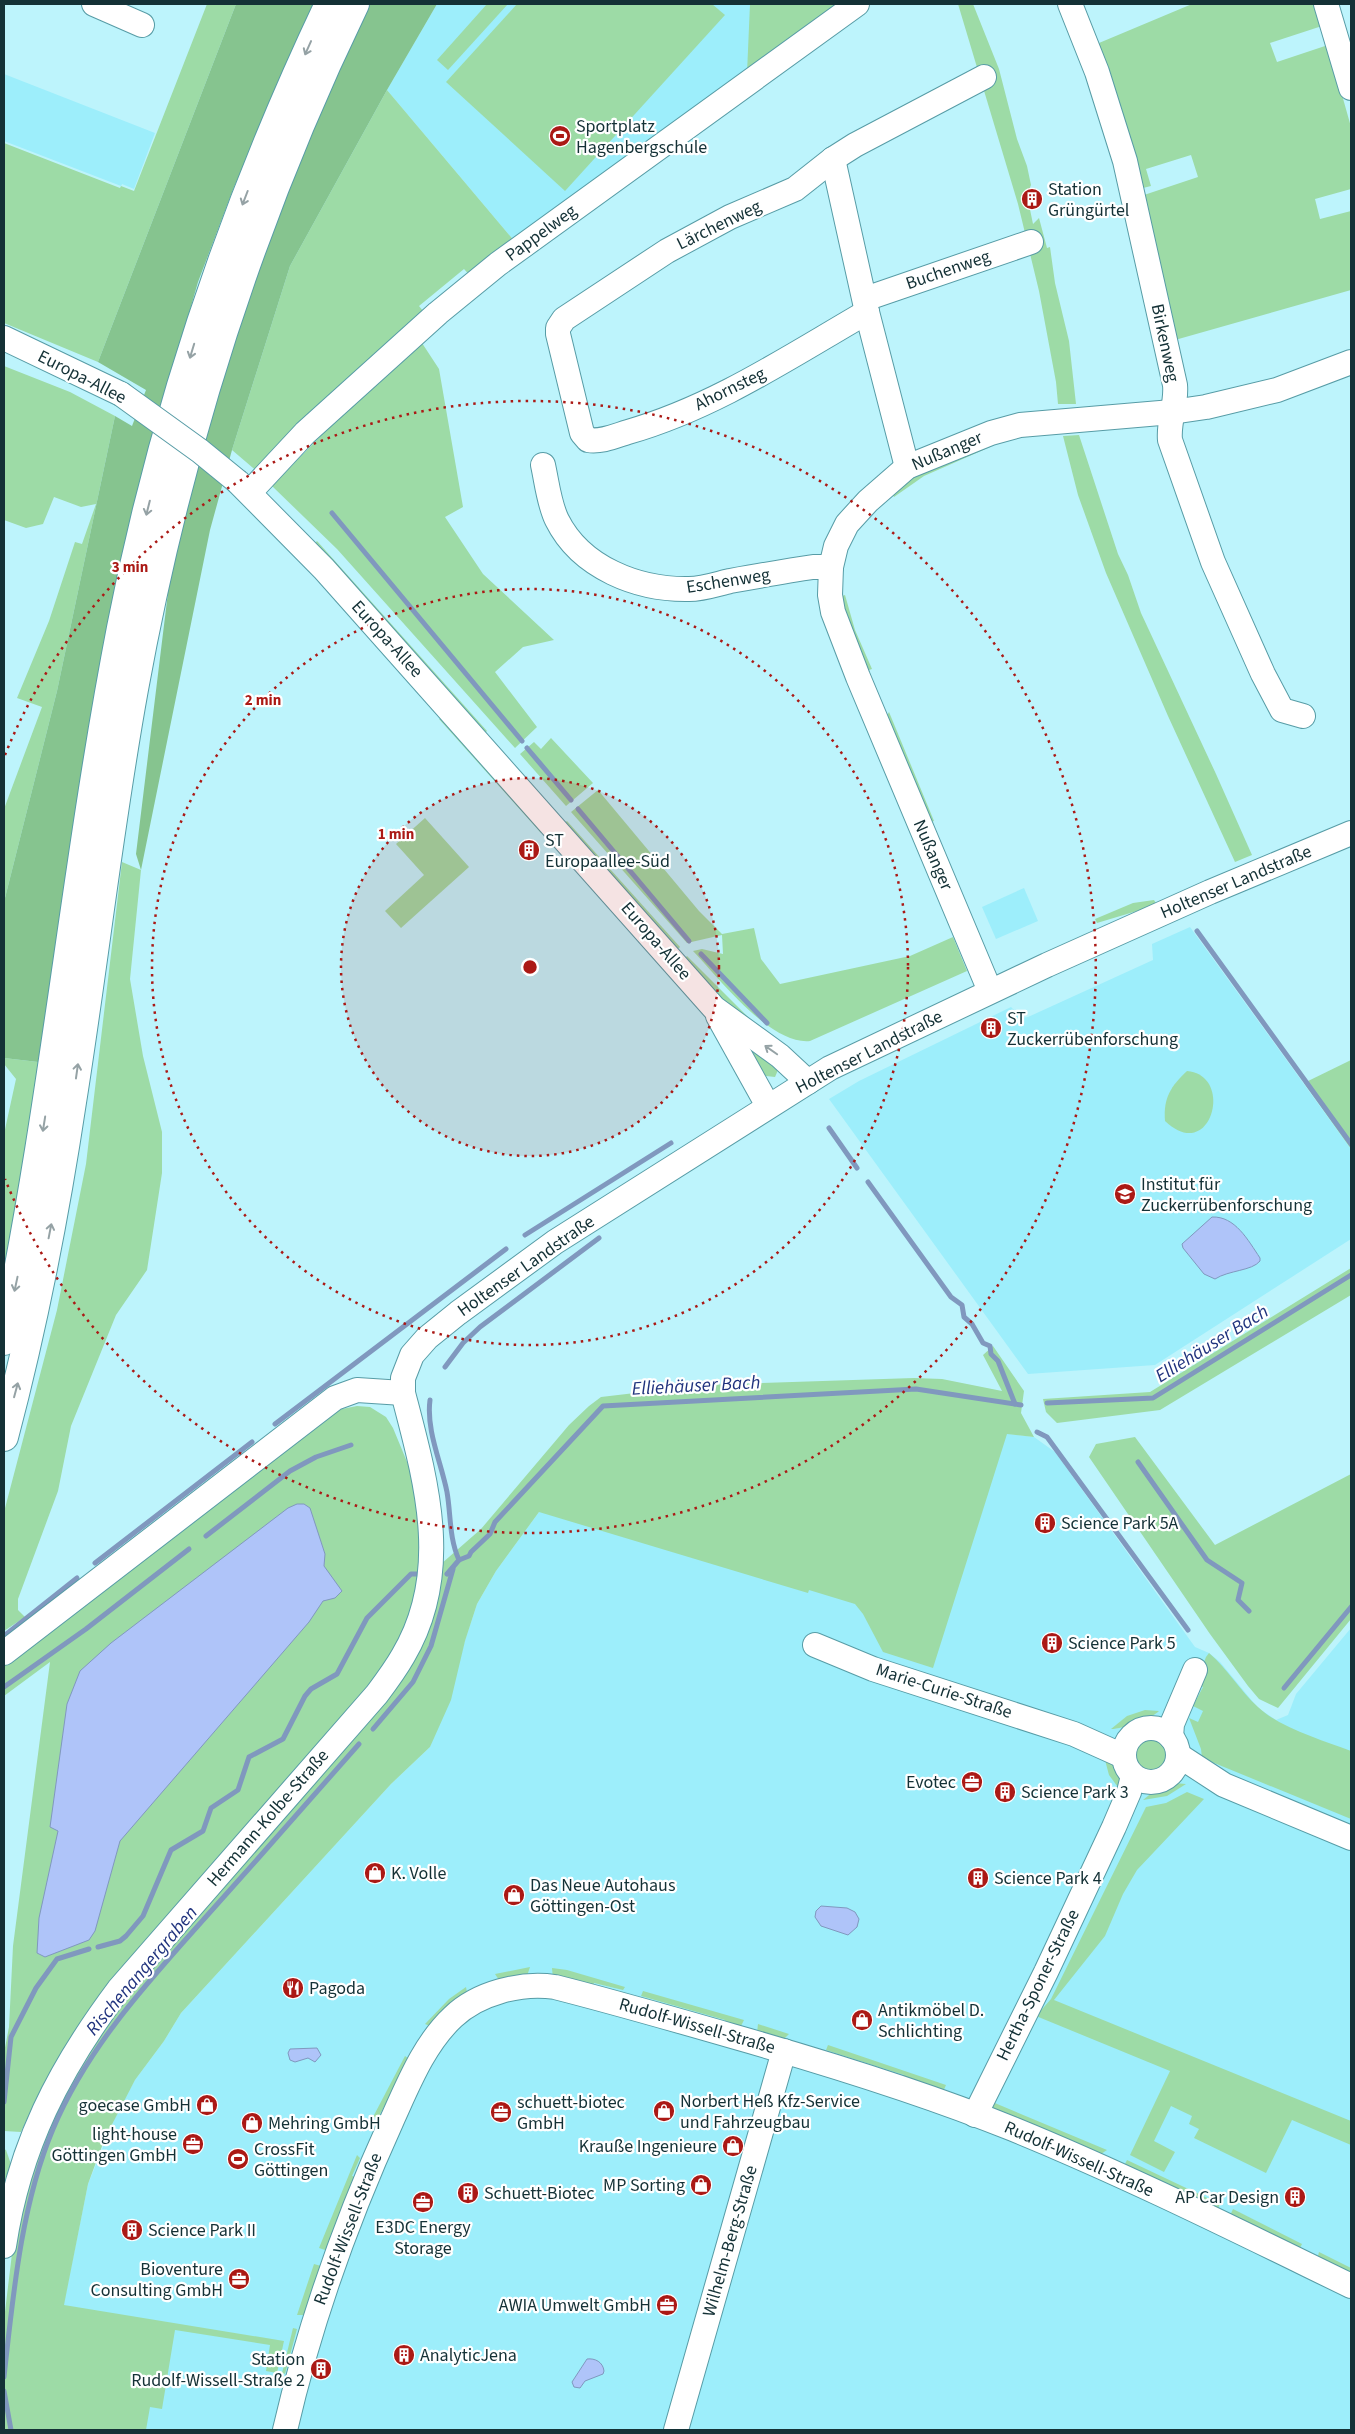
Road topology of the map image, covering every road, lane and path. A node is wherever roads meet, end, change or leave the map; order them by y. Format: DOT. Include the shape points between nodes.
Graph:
graph roads {
  1 [pos="94,4"];
  2 [pos="328,4"];
  3 [pos="355,4"];
  4 [pos="857,4"];
  5 [pos="1070,4"];
  6 [pos="1326,4"];
  7 [pos="142,26"];
  8 [pos="984,77"];
  9 [pos="1351,88"];
  10 [pos="832,159"];
  11 [pos="1031,242"];
  12 [pos="866,305"];
  13 [pos="4,338"];
  14 [pos="1351,362"];
  15 [pos="1172,412"];
  16 [pos="584,437"];
  17 [pos="543,465"];
  18 [pos="907,467"];
  19 [pos="244,487"];
  20 [pos="831,567"];
  21 [pos="1302,716"];
  22 [pos="1351,833"];
  23 [pos="110,835"];
  24 [pos="990,991"];
  25 [pos="714,1008"];
  26 [pos="60,1024"];
  27 [pos="808,1082"];
  28 [pos="768,1106"];
  29 [pos="4,1341"];
  30 [pos="403,1393"];
  31 [pos="4,1437"];
  32 [pos="815,1645"];
  33 [pos="4,1654"];
  34 [pos="1191,1677"];
  35 [pos="1169,1748"];
  36 [pos="1133,1763"];
  37 [pos="1351,1838"];
  38 [pos="784,2051"];
  39 [pos="975,2115"];
  40 [pos="4,2246"];
  41 [pos="1351,2286"];
  42 [pos="285,2430"];
  43 [pos="676,2430"];
  1 -- 7 [label="street"];
  2 -- 26 [label="highway, one-way" via="268,139 234,227 160,459 115,658"];
  3 -- 23 [label="highway" via="274,190 238,288 197,418 149,611"];
  4 -- 19 [label="street, Pappelweg" via="498,264 438,313"];
  5 -- 15 [label="street, Birkenweg" via="1097,72 1125,161 1175,385"];
  6 -- 9 [label="street"];
  8 -- 10 [label="street, Lärchenweg"];
  10 -- 12 [label="street"];
  10 -- 16 [label="street, Lärchenweg" via="795,189 730,217 667,251 560,324 560,349"];
  11 -- 12 [label="street, Buchenweg"];
  12 -- 16 [label="street, Ahornsteg" via="744,385 655,424 599,441"];
  12 -- 18 [label="street"];
  13 -- 19 [label="street, Europa-Allee, bridge" via="121,394"];
  14 -- 15 [label="street, Nußanger" via="1277,390"];
  15 -- 18 [label="street, Nußanger" via="1020,425 991,433"];
  15 -- 21 [label="street, Birkenweg" via="1170,440 1220,580 1274,698 1282,710"];
  17 -- 20 [label="street, Eschenweg" via="556,519 566,536 597,565 626,578 654,587 691,589 813,567"];
  18 -- 20 [label="street, Nußanger" via="847,524 836,546"];
  19 -- 25 [label="street, Europa-Allee" via="324,569"];
  20 -- 24 [label="street, Nußanger" via="833,612"];
  22 -- 24 [label="street, Holtenser Landstraße"];
  23 -- 26 [label="highway"];
  31 -- 23 [label="highway, one-way" via="29,1336 58,1188"];
  24 -- 27 [label="street, Holtenser Landstraße" via="830,1068"];
  27 -- 25 [label="street, Europa-Allee, one-way" via="780,1056"];
  25 -- 28 [label="street, Europa-Allee"];
  26 -- 29 [label="highway, one-way" via="30,1210"];
  27 -- 28 [label="street, Holtenser Landstraße"];
  28 -- 30 [label="street, Holtenser Landstraße" via="555,1242 458,1312 412,1355 403,1378"];
  30 -- 33 [label="street" via="357,1390 335,1398"];
  30 -- 40 [label="street, Hermann-Kolbe-Straße" via="429,1500 432,1542 426,1597 404,1656 377,1694 119,1989 92,2025 62,2073 37,2123 19,2176"];
  32 -- 36 [label="street, Marie-Curie-Straße" via="873,1669 1074,1734 1093,1733"];
  34 -- 35 [label="street" via="1172,1724"];
  35 -- 36 [label="street" via="1142,1730"];
  35 -- 36 [label="street" via="1160,1781"];
  35 -- 37 [label="street" via="1181,1774 1224,1785"];
  36 -- 39 [label="street, Hertha-Sponer-Straße" via="1129,1792 1114,1827"];
  38 -- 39 [label="street, Rudolf-Wissell-Straße"];
  38 -- 42 [label="street, Rudolf-Wissell-Straße" via="542,1985 518,1987 492,1995 454,2015 440,2030 412,2076 345,2229 312,2326"];
  38 -- 43 [label="street, Wilhelm-Berg-Straße"];
  39 -- 41 [label="street, Rudolf-Wissell-Straße" via="1142,2186"];
}
